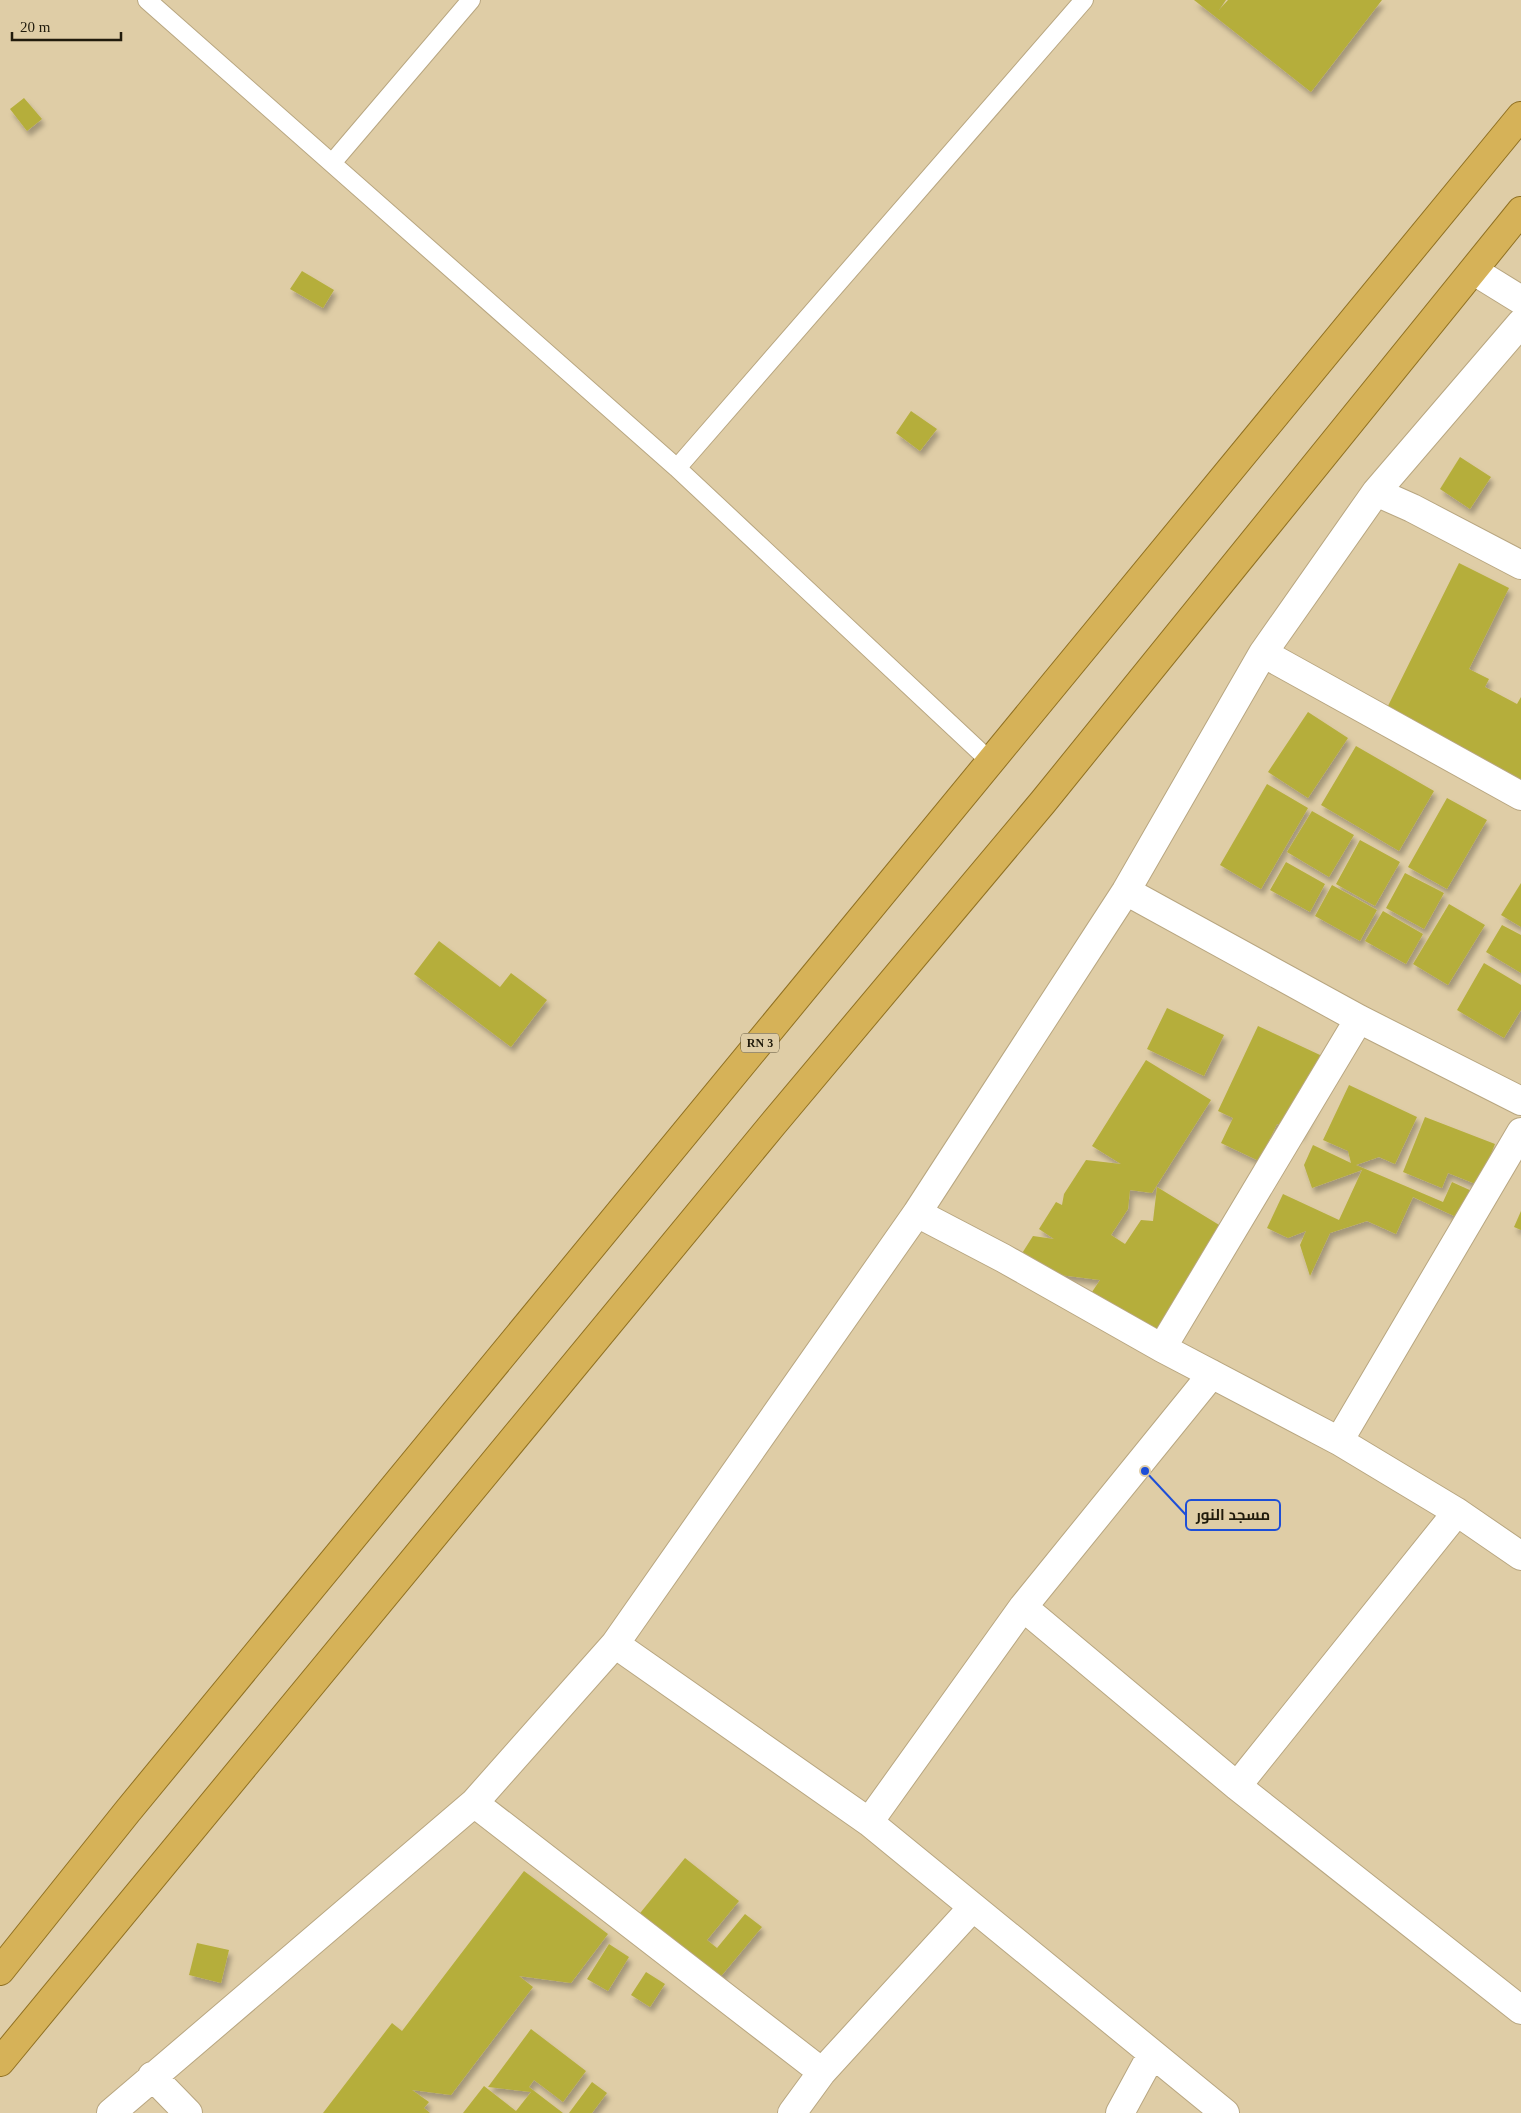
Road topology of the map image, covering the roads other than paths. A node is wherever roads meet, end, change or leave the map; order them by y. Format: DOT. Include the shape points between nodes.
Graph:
graph roads {
  1 [pos="147,0"];
  2 [pos="471,0"];
  3 [pos="1084,0"];
  4 [pos="1521,116"];
  5 [pos="332,163"];
  6 [pos="1521,211"];
  7 [pos="1474,271"];
  8 [pos="1521,300"];
  9 [pos="1521,323"];
  10 [pos="677,468"];
  11 [pos="1376,492"];
  12 [pos="1521,565"];
  13 [pos="1263,653"];
  14 [pos="991,762"];
  15 [pos="1521,796"];
  16 [pos="1126,891"];
  17 [pos="1359,1019"];
  18 [pos="1521,1101"];
  19 [pos="1521,1132"];
  20 [pos="917,1213"];
  21 [pos="1162,1348"];
  22 [pos="1212,1374"];
  23 [pos="1339,1441"];
  24 [pos="1457,1512"];
  25 [pos="1521,1556"];
  26 [pos="1023,1607"];
  27 [pos="615,1644"];
  28 [pos="1237,1786"];
  29 [pos="474,1803"];
  30 [pos="869,1822"];
  31 [pos="973,1907"];
  32 [pos="0,1971"];
  33 [pos="1521,2010"];
  34 [pos="1152,2054"];
  35 [pos="0,2062"];
  36 [pos="822,2072"];
  37 [pos="152,2076"];
  38 [pos="111,2113"];
  39 [pos="188,2113"];
  40 [pos="792,2113"];
  41 [pos="1120,2113"];
  42 [pos="1224,2113"];
  1 -- 5 [label="lane"];
  2 -- 5 [label="lane"];
  3 -- 10 [label="lane"];
  4 -- 14 [label="highway, RN 3"];
  5 -- 10 [label="lane"];
  6 -- 7 [label="highway"];
  7 -- 8 [label="street"];
  7 -- 35 [label="highway" via="1043,802 766,1132"];
  9 -- 11 [label="street"];
  10 -- 14 [label="lane"];
  11 -- 12 [label="street"];
  11 -- 13 [label="street"];
  13 -- 15 [label="street"];
  13 -- 16 [label="street"];
  14 -- 32 [label="highway, RN 3"];
  16 -- 17 [label="street"];
  16 -- 20 [label="street"];
  17 -- 18 [label="street"];
  17 -- 21 [label="street"];
  19 -- 23 [label="street"];
  20 -- 21 [label="street"];
  20 -- 27 [label="street"];
  21 -- 22 [label="street"];
  22 -- 23 [label="street"];
  22 -- 26 [label="street"];
  23 -- 24 [label="street"];
  24 -- 25 [label="street"];
  24 -- 28 [label="street"];
  26 -- 28 [label="street"];
  26 -- 30 [label="street"];
  27 -- 29 [label="street"];
  27 -- 30 [label="street"];
  28 -- 33 [label="street"];
  29 -- 36 [label="street"];
  29 -- 37 [label="street" via="248,1998"];
  30 -- 31 [label="street"];
  31 -- 34 [label="street"];
  31 -- 36 [label="street"];
  34 -- 41 [label="street"];
  34 -- 42 [label="street"];
  36 -- 40 [label="street"];
  37 -- 38 [label="street"];
  37 -- 39 [label="street"];
}
